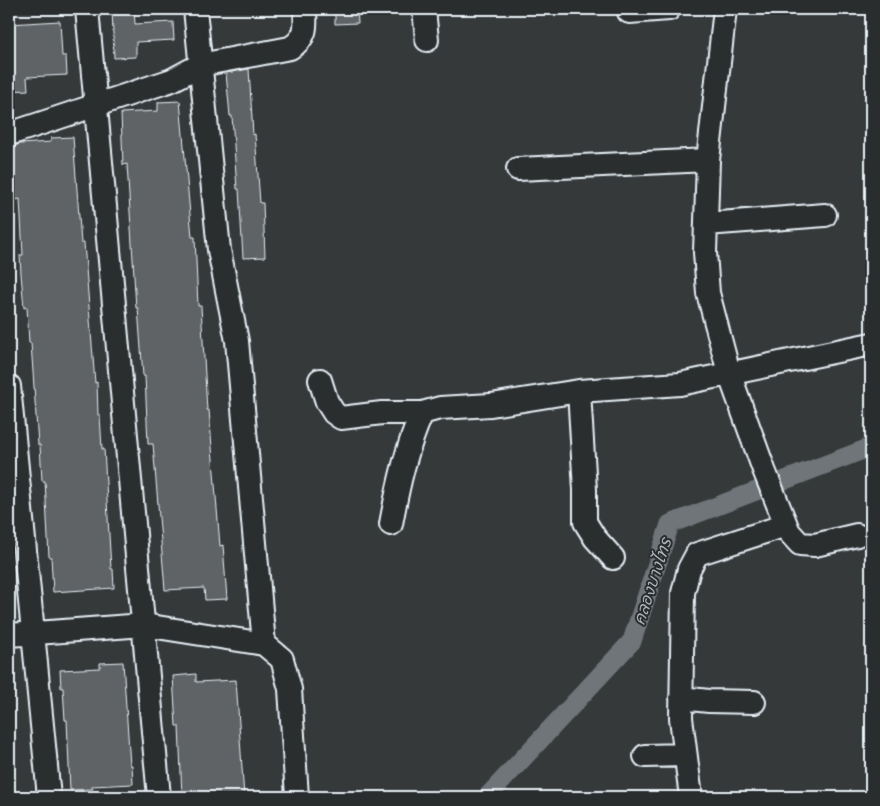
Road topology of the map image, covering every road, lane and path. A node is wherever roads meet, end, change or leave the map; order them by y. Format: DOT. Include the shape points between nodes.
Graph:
graph roads {
  1 [pos="87,9"];
  2 [pos="195,9"];
  3 [pos="305,9"];
  4 [pos="424,9"];
  5 [pos="669,9"];
  6 [pos="725,9"];
  7 [pos="629,12"];
  8 [pos="426,40"];
  9 [pos="200,65"];
  10 [pos="96,106"];
  11 [pos="9,134"];
  12 [pos="708,160"];
  13 [pos="518,169"];
  14 [pos="825,216"];
  15 [pos="706,224"];
  16 [pos="871,344"];
  17 [pos="729,373"];
  18 [pos="320,380"];
  19 [pos="9,386"];
  20 [pos="579,391"];
  21 [pos="422,413"];
  22 [pos="784,520"];
  23 [pos="391,524"];
  24 [pos="857,534"];
  25 [pos="613,558"];
  26 [pos="144,625"];
  27 [pos="33,633"];
  28 [pos="9,635"];
  29 [pos="264,644"];
  30 [pos="681,698"];
  31 [pos="754,702"];
  32 [pos="685,755"];
  33 [pos="645,756"];
  34 [pos="49,797"];
  35 [pos="159,797"];
  36 [pos="297,797"];
  37 [pos="691,797"];
  1 -- 10 [label="street"];
  2 -- 9 [label="street"];
  3 -- 9 [label="street" via="304,34 299,43 290,48"];
  4 -- 8 [label="street"];
  5 -- 7 [label="street"];
  6 -- 12 [label="street"];
  9 -- 10 [label="street" via="172,80"];
  9 -- 29 [label="street" via="219,250 237,341"];
  10 -- 11 [label="street"];
  10 -- 26 [label="street"];
  12 -- 13 [label="street"];
  12 -- 15 [label="street"];
  14 -- 15 [label="street"];
  15 -- 17 [label="street" via="708,293"];
  16 -- 17 [label="street"];
  17 -- 20 [label="street" via="680,384"];
  17 -- 22 [label="street"];
  18 -- 21 [label="street" via="327,402 341,418"];
  19 -- 27 [label="street"];
  20 -- 21 [label="street"];
  20 -- 25 [label="street" via="585,522 594,538"];
  21 -- 23 [label="street" via="407,449"];
  22 -- 24 [label="street" via="800,544 829,543"];
  22 -- 30 [label="street" via="697,554 683,593"];
  26 -- 27 [label="street"];
  26 -- 29 [label="street"];
  26 -- 35 [label="street"];
  27 -- 28 [label="street"];
  27 -- 34 [label="street"];
  29 -- 36 [label="street" via="282,659 290,690"];
  30 -- 31 [label="street"];
  30 -- 32 [label="street"];
  32 -- 33 [label="street"];
  32 -- 37 [label="street"];
}
